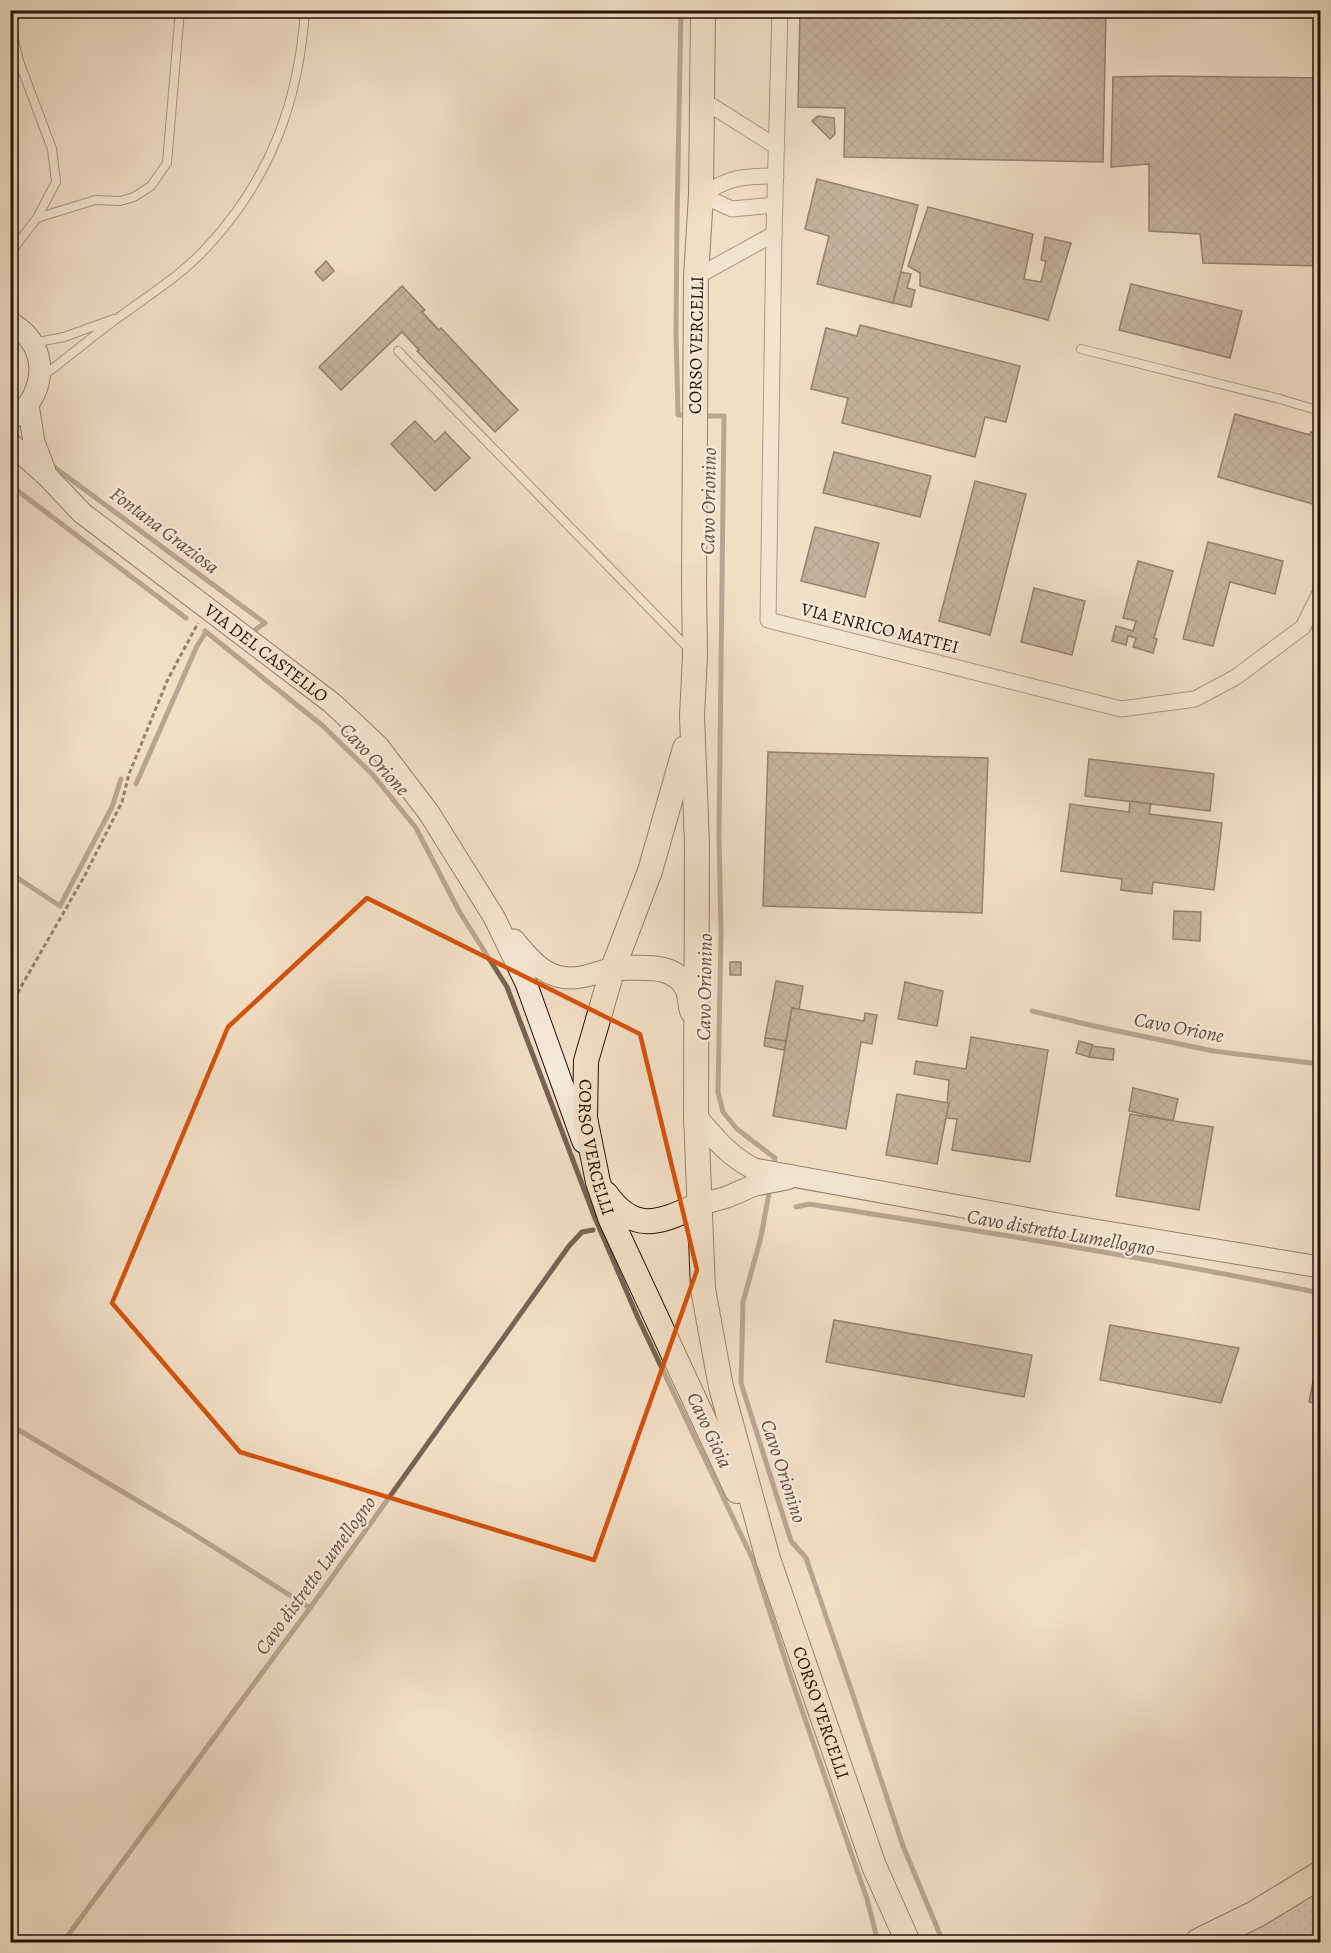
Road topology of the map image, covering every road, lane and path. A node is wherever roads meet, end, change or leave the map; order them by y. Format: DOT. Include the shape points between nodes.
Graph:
graph roads {
  1 [pos="180,10"];
  2 [pos="305,10"];
  3 [pos="703,10"];
  4 [pos="780,10"];
  5 [pos="10,23"];
  6 [pos="701,99"];
  7 [pos="777,147"];
  8 [pos="776,176"];
  9 [pos="700,195"];
  10 [pos="775,205"];
  11 [pos="37,218"];
  12 [pos="774,234"];
  13 [pos="10,253"];
  14 [pos="696,277"];
  15 [pos="121,316"];
  16 [pos="10,322"];
  17 [pos="33,343"];
  18 [pos="1081,349"];
  19 [pos="398,351"];
  20 [pos="39,379"];
  21 [pos="28,405"];
  22 [pos="1320,411"];
  23 [pos="10,419"];
  24 [pos="10,443"];
  25 [pos="48,477"];
  26 [pos="1320,593"];
  27 [pos="208,610"];
  28 [pos="695,656"];
  29 [pos="692,716"];
  30 [pos="494,917"];
  31 [pos="613,968"];
  32 [pos="10,1006"];
  33 [pos="697,1031"];
  34 [pos="696,1116"];
  35 [pos="776,1177"];
  36 [pos="598,1182"];
  37 [pos="699,1205"];
  38 [pos="1320,1267"];
  39 [pos="768,1559"];
  40 [pos="874,1866"];
  41 [pos="1320,1875"];
  42 [pos="891,1942"];
  43 [pos="908,1942"];
  44 [pos="1199,1942"];
  1 -- 11 [label="lane" via="167,164 151,186 134,197 95,200"];
  2 -- 15 [label="lane" via="298,72 288,111 257,183 207,248 171,281"];
  3 -- 6 [label="main road, CORSO VERCELLI"];
  4 -- 7 [label="street, VIA ENRICO MATTEI"];
  5 -- 11 [label="lane" via="19,61 52,149 56,182"];
  6 -- 7 [label="street"];
  6 -- 9 [label="main road, CORSO VERCELLI"];
  7 -- 8 [label="street, VIA ENRICO MATTEI"];
  8 -- 9 [label="street" via="723,181"];
  8 -- 10 [label="street, VIA ENRICO MATTEI"];
  9 -- 10 [label="street" via="732,209"];
  9 -- 14 [label="main road, CORSO VERCELLI"];
  10 -- 12 [label="street, VIA ENRICO MATTEI"];
  11 -- 13 [label="lane"];
  12 -- 14 [label="street"];
  12 -- 26 [label="street, VIA ENRICO MATTEI" via="768,620 1121,708 1195,699 1236,677 1304,627"];
  14 -- 28 [label="main road, CORSO VERCELLI"];
  15 -- 17 [label="lane" via="64,337"];
  15 -- 20 [label="lane"];
  16 -- 17 [label="main road"];
  17 -- 20 [label="main road"];
  18 -- 22 [label="lane"];
  19 -- 28 [label="lane"];
  20 -- 21 [label="main road"];
  21 -- 23 [label="main road"];
  21 -- 25 [label="main road" via="34,442"];
  24 -- 25 [label="main road, VIA DEL CASTELLO"];
  25 -- 27 [label="main road, VIA DEL CASTELLO" via="82,513"];
  27 -- 30 [label="main road, VIA DEL CASTELLO" via="332,703 378,746 429,813"];
  27 -- 32 [label="path" via="168,679 129,774 122,802"];
  28 -- 29 [label="main road, CORSO VERCELLI"];
  29 -- 31 [label="main road, CORSO VERCELLI" via="650,872"];
  29 -- 33 [label="main road, CORSO VERCELLI"];
  30 -- 31 [label="main road, VIA DEL CASTELLO" via="536,966 552,975 581,977"];
  30 -- 36 [label="main road, VIA DEL CASTELLO" via="526,983"];
  31 -- 33 [label="main road" via="663,969 676,975 686,988"];
  31 -- 36 [label="main road, CORSO VERCELLI" via="586,1060 585,1118"];
  33 -- 34 [label="main road, CORSO VERCELLI"];
  34 -- 35 [label="main road" via="736,1159"];
  34 -- 37 [label="main road, CORSO VERCELLI"];
  35 -- 37 [label="main road"];
  35 -- 38 [label="main road"];
  36 -- 37 [label="main road" via="622,1213 644,1222 671,1218"];
  36 -- 39 [label="main road, CORSO VERCELLI" via="611,1220"];
  37 -- 39 [label="main road, CORSO VERCELLI" via="703,1289 721,1387"];
  39 -- 40 [label="main road, CORSO VERCELLI"];
  40 -- 42 [label="main road, CORSO VERCELLI"];
  40 -- 43 [label="main road, CORSO VERCELLI"];
  41 -- 44 [label="highway" via="1256,1914"];
}
